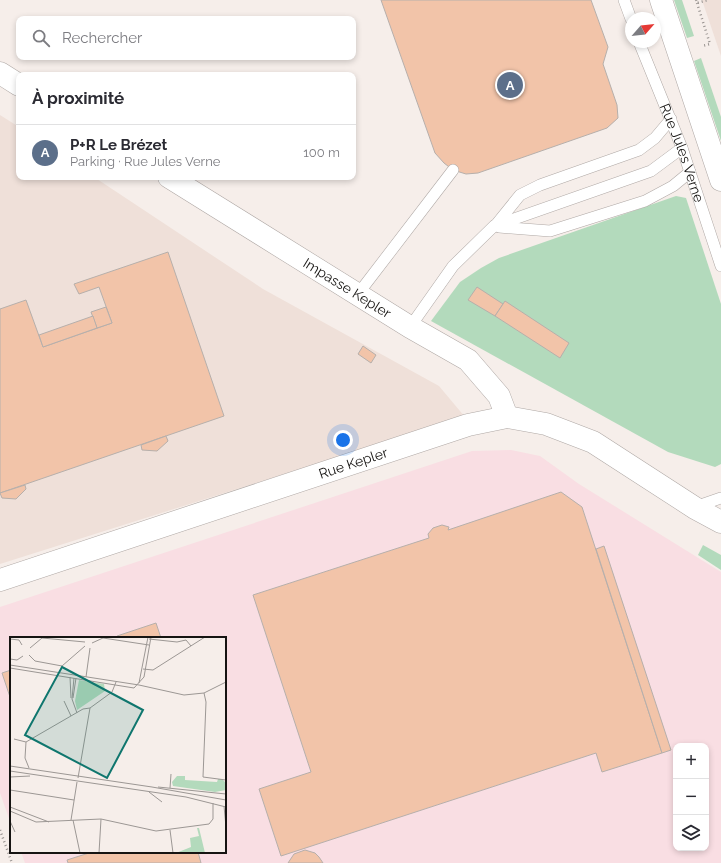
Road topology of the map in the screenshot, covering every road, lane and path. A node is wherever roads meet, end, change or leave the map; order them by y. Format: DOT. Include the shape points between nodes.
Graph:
graph roads {
  1 [pos="624,0"];
  2 [pos="661,0"];
  3 [pos="696,0"];
  4 [pos="708,0"];
  5 [pos="628,12"];
  6 [pos="641,48"];
  7 [pos="0,73"];
  8 [pos="16,83"];
  9 [pos="671,119"];
  10 [pos="682,148"];
  11 [pos="453,170"];
  12 [pos="690,172"];
  13 [pos="174,180"];
  14 [pos="721,180"];
  15 [pos="494,226"];
  16 [pos="721,266"];
  17 [pos="358,294"];
  18 [pos="410,326"];
  19 [pos="507,417"];
  20 [pos="721,498"];
  21 [pos="695,508"];
  22 [pos="721,522"];
  23 [pos="0,580"];
  24 [pos="0,830"];
  25 [pos="12,863"];
  1 -- 5 [label="lane"];
  2 -- 14 [label="main road, Rue Jules Verne"];
  3 -- 4 [label="path" via="697,4"];
  6 -- 9 [label="lane, Rue Jules Verne"];
  7 -- 8 [label="main road"];
  9 -- 10 [label="lane, Rue Jules Verne"];
  9 -- 15 [label="lane" via="655,138 639,150 540,185 520,195"];
  10 -- 12 [label="lane, Rue Jules Verne"];
  10 -- 15 [label="lane" via="651,171"];
  11 -- 17 [label="lane"];
  12 -- 15 [label="lane" via="673,186 645,201 550,231"];
  12 -- 16 [label="lane, Rue Jules Verne"];
  13 -- 17 [label="main road, Impasse Kepler"];
  15 -- 18 [label="lane" via="453,266"];
  17 -- 18 [label="main road, Impasse Kepler"];
  18 -- 19 [label="main road, Impasse Kepler" via="468,360 499,396"];
  19 -- 21 [label="main road, Rue Kepler" via="546,424 593,442"];
  19 -- 23 [label="main road, Rue Kepler" via="468,425"];
  20 -- 21 [label="lane"];
  21 -- 22 [label="main road, Rue Kepler"];
  24 -- 25 [label="path"];
}
